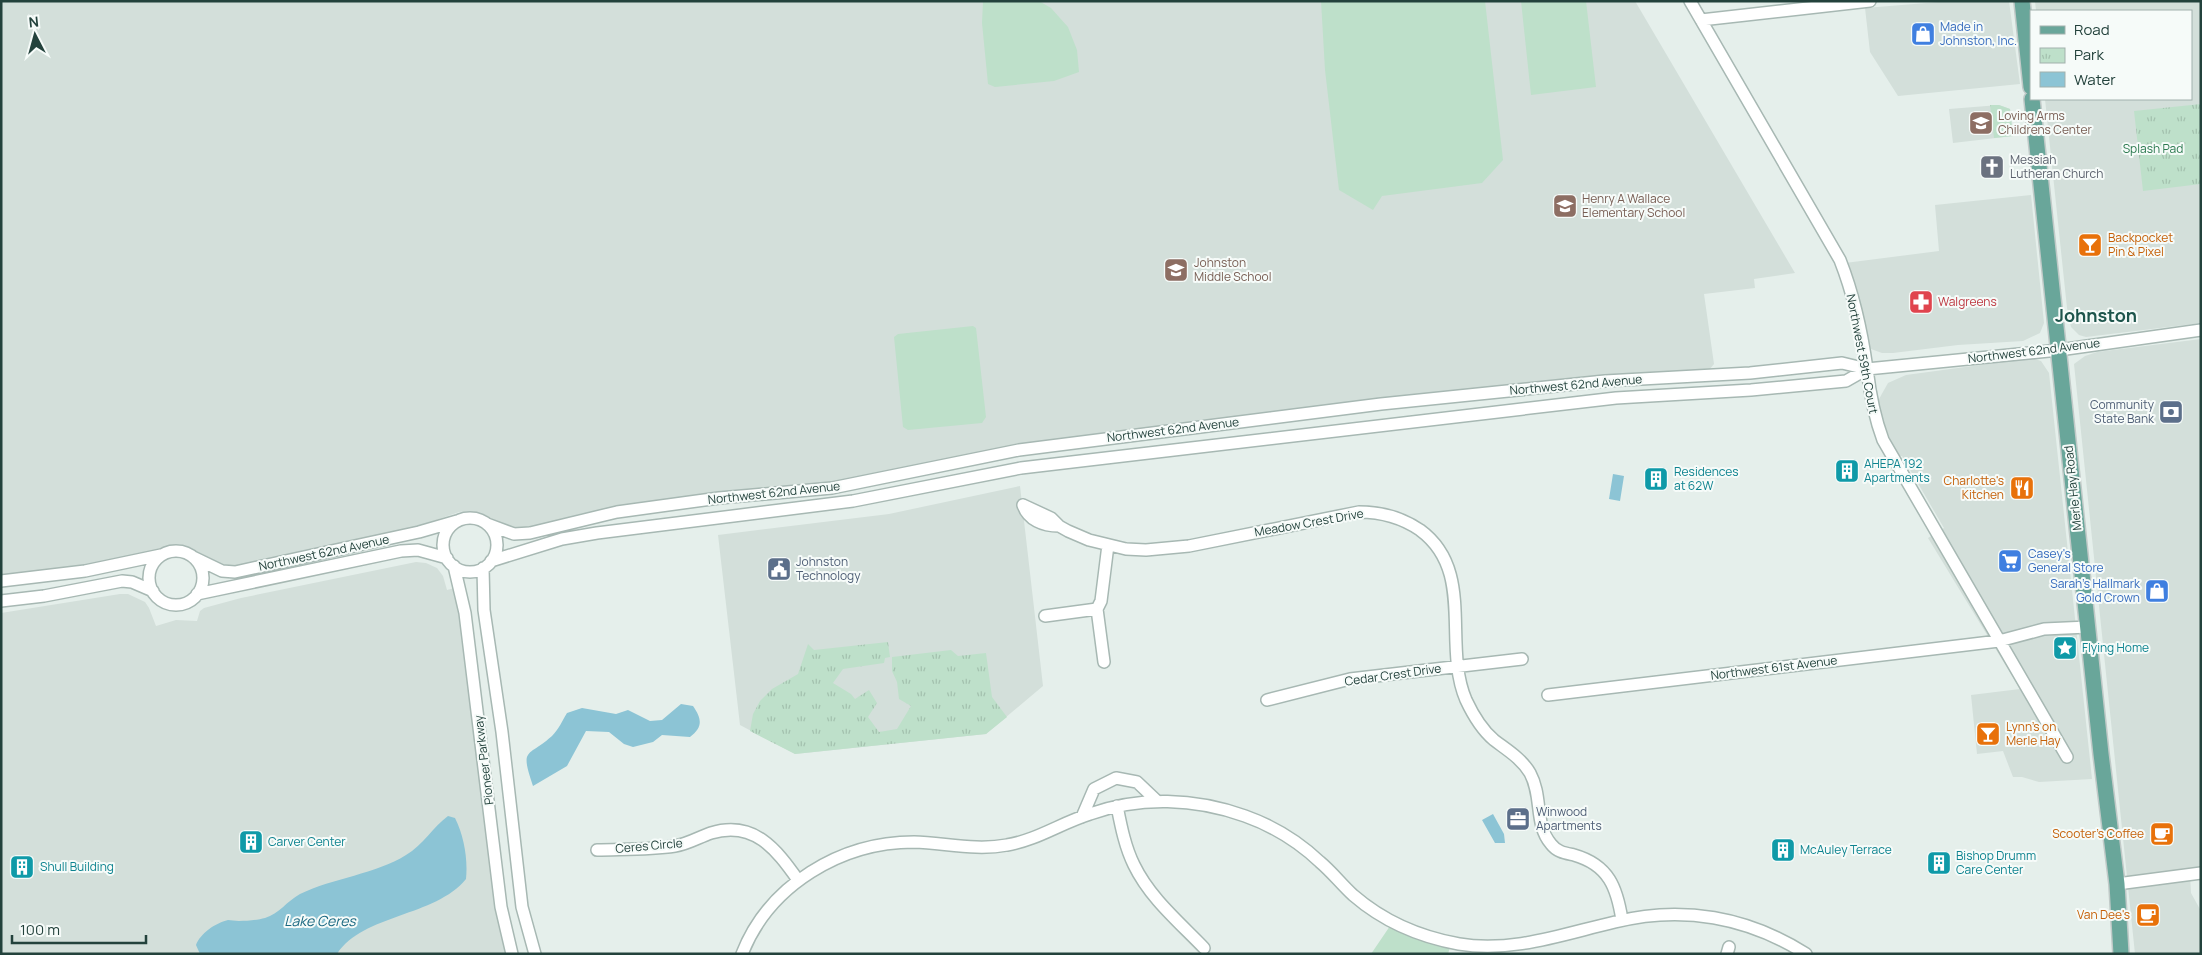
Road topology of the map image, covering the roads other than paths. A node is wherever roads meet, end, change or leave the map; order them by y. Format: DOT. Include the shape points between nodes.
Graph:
graph roads {
  1 [pos="1690,1"];
  2 [pos="1870,1"];
  3 [pos="2022,1"];
  4 [pos="1702,20"];
  5 [pos="2030,77"];
  6 [pos="2032,100"];
  7 [pos="2201,330"];
  8 [pos="2058,350"];
  9 [pos="1867,369"];
  10 [pos="457,522"];
  11 [pos="487,524"];
  12 [pos="1059,526"];
  13 [pos="1108,545"];
  14 [pos="163,554"];
  15 [pos="193,556"];
  16 [pos="450,562"];
  17 [pos="487,565"];
  18 [pos="1,581"];
  19 [pos="153,591"];
  20 [pos="197,594"];
  21 [pos="1,601"];
  22 [pos="1097,609"];
  23 [pos="1045,616"];
  24 [pos="2088,628"];
  25 [pos="2000,641"];
  26 [pos="1522,659"];
  27 [pos="1104,662"];
  28 [pos="1458,666"];
  29 [pos="1548,695"];
  30 [pos="1267,700"];
  31 [pos="2067,757"];
  32 [pos="1157,801"];
  33 [pos="1117,806"];
  34 [pos="1082,817"];
  35 [pos="597,850"];
  36 [pos="2201,873"];
  37 [pos="798,880"];
  38 [pos="2117,884"];
  39 [pos="1622,920"];
  40 [pos="1204,948"];
  41 [pos="1511,950"];
  42 [pos="512,954"];
  43 [pos="535,954"];
  44 [pos="742,954"];
  45 [pos="1806,954"];
  46 [pos="2122,954"];
  1 -- 4 [label="street, Northwest 59th Court"];
  2 -- 4 [label="street"];
  3 -- 5 [label="main road"];
  4 -- 9 [label="street, Northwest 59th Court" via="1840,260"];
  6 -- 8 [label="main road, Merle Hay Road"];
  7 -- 8 [label="street, Northwest 62nd Avenue"];
  8 -- 9 [label="street, Northwest 62nd Avenue"];
  8 -- 24 [label="main road, Merle Hay Road"];
  9 -- 11 [label="street, Northwest 62nd Avenue" via="1842,363 1750,373 1605,381 1381,404 1019,450 832,488 719,498 617,512 530,533 514,534"];
  9 -- 17 [label="street, Northwest 62nd Avenue" via="1846,381 1616,398 1021,468 853,501 562,539"];
  9 -- 25 [label="street, Northwest 59th Court" via="1873,414 1883,440"];
  10 -- 11 [label="street" via="467,518"];
  10 -- 15 [label="street, Northwest 62nd Avenue" via="235,572 216,569"];
  10 -- 16 [label="street" via="444,538"];
  11 -- 17 [label="street" via="497,542 496,552"];
  12 -- 13 [label="street, Meadow Crest Drive"];
  13 -- 22 [label="street" via="1101,601"];
  13 -- 28 [label="street, Meadow Crest Drive" via="1167,549 1359,512 1400,518 1435,544 1449,569 1455,596"];
  14 -- 15 [label="street" via="173,551"];
  14 -- 18 [label="street" via="85,571"];
  14 -- 19 [label="street" via="150,570 149,581"];
  15 -- 20 [label="street" via="203,574"];
  16 -- 17 [label="street" via="463,571"];
  16 -- 20 [label="street, Northwest 62nd Avenue" via="418,550 401,551"];
  16 -- 42 [label="street, Pioneer Parkway" via="465,613 501,906"];
  17 -- 43 [label="street, Pioneer Parkway" via="484,610 522,907"];
  19 -- 20 [label="street" via="169,604 184,603"];
  19 -- 21 [label="street" via="122,581"];
  22 -- 23 [label="street"];
  22 -- 27 [label="street"];
  24 -- 25 [label="street, Northwest 61st Avenue" via="2044,629"];
  24 -- 38 [label="main road, Merle Hay Road"];
  25 -- 29 [label="street, Northwest 61st Avenue"];
  25 -- 31 [label="street, Northwest 59th Court"];
  26 -- 28 [label="street, Cedar Crest Drive"];
  28 -- 30 [label="street, Cedar Crest Drive" via="1350,679"];
  28 -- 39 [label="street, Meadow Crest Drive" via="1465,697 1474,716 1486,732 1519,759 1529,772 1539,800 1544,834 1553,847 1592,862 1606,873 1615,887"];
  32 -- 33 [label="street"];
  32 -- 34 [label="street" via="1137,782 1116,778 1094,788"];
  32 -- 41 [label="street" via="1217,807 1268,826 1304,848 1368,907 1404,928 1442,940"];
  33 -- 34 [label="street"];
  33 -- 40 [label="street" via="1127,847 1143,881"];
  34 -- 37 [label="street" via="1041,836 1005,846 970,848 910,842 868,848 828,862"];
  35 -- 37 [label="street, Ceres Circle" via="675,846 721,831 742,831 754,834 773,847"];
  36 -- 38 [label="street"];
  37 -- 44 [label="street" via="766,909"];
  38 -- 46 [label="main road, Merle Hay Road"];
  39 -- 41 [label="street"];
  39 -- 45 [label="street" via="1688,914 1736,922 1781,939"];
}
